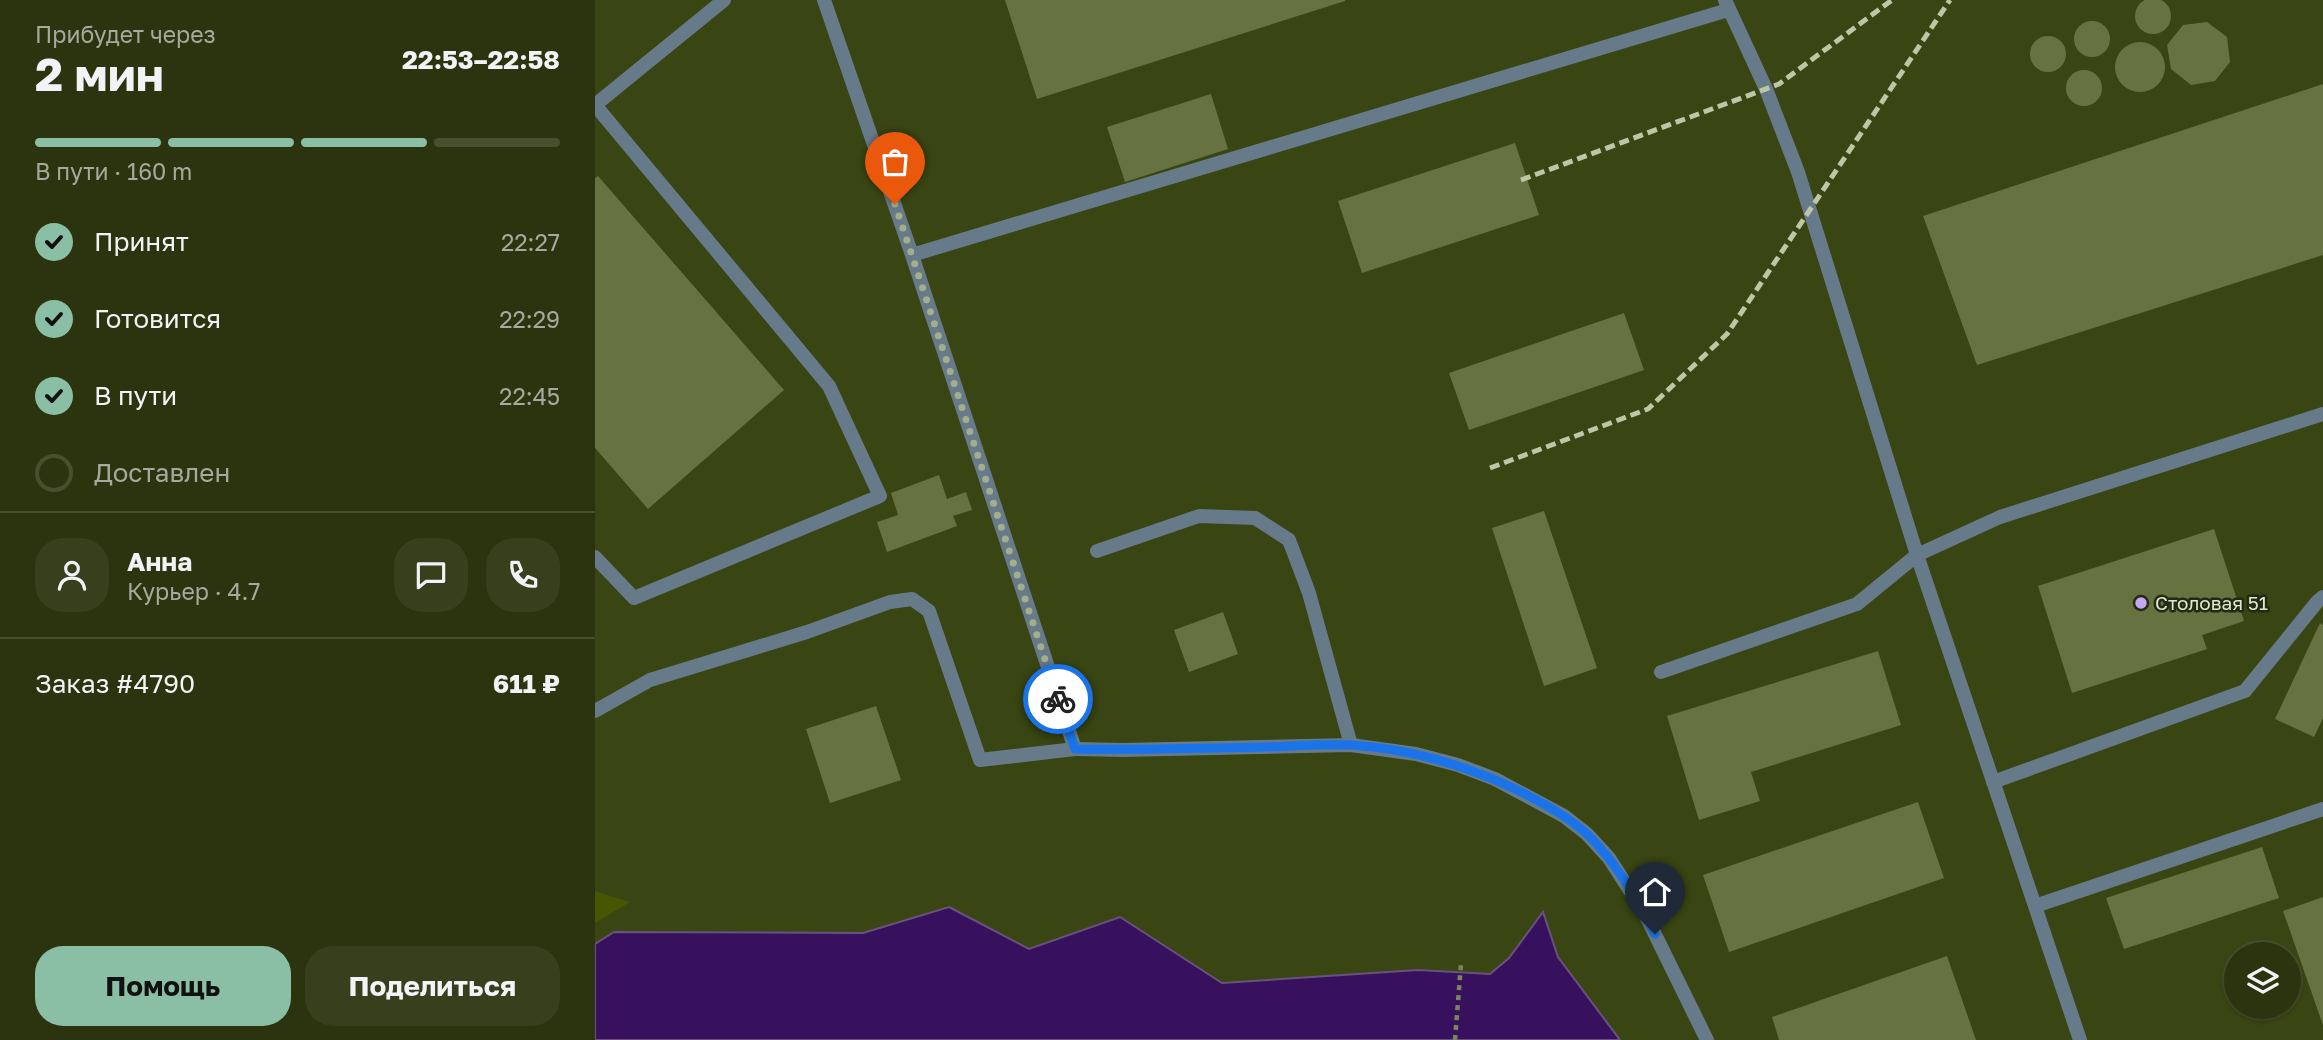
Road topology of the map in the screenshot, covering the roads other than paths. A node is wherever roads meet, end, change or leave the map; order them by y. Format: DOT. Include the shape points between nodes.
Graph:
graph roads {
  1 [pos="724,0"];
  2 [pos="824,0"];
  3 [pos="1727,5"];
  4 [pos="595,105"];
  5 [pos="912,255"];
  6 [pos="2323,414"];
  7 [pos="1097,551"];
  8 [pos="1917,555"];
  9 [pos="595,558"];
  10 [pos="2323,597"];
  11 [pos="1661,672"];
  12 [pos="595,711"];
  13 [pos="1351,745"];
  14 [pos="1075,749"];
  15 [pos="1993,782"];
  16 [pos="2323,809"];
  17 [pos="2035,906"];
  18 [pos="1707,1040"];
  19 [pos="2080,1040"];
  1 -- 4 [label="street"];
  2 -- 5 [label="street"];
  3 -- 5 [label="street"];
  3 -- 8 [label="street" via="1798,172"];
  4 -- 9 [label="street" via="829,386 880,496 634,598"];
  5 -- 14 [label="street"];
  6 -- 8 [label="street" via="2000,517"];
  7 -- 13 [label="street" via="1199,516 1255,517 1289,540 1309,593"];
  8 -- 11 [label="street" via="1857,604"];
  8 -- 15 [label="street"];
  10 -- 15 [label="street" via="2245,691"];
  12 -- 14 [label="street" via="650,680 890,601 912,598 929,611 980,760"];
  13 -- 14 [label="street"];
  13 -- 18 [label="street" via="1458,765 1532,797 1579,828 1628,884"];
  15 -- 17 [label="street"];
  16 -- 17 [label="street"];
  17 -- 19 [label="street"];
}
